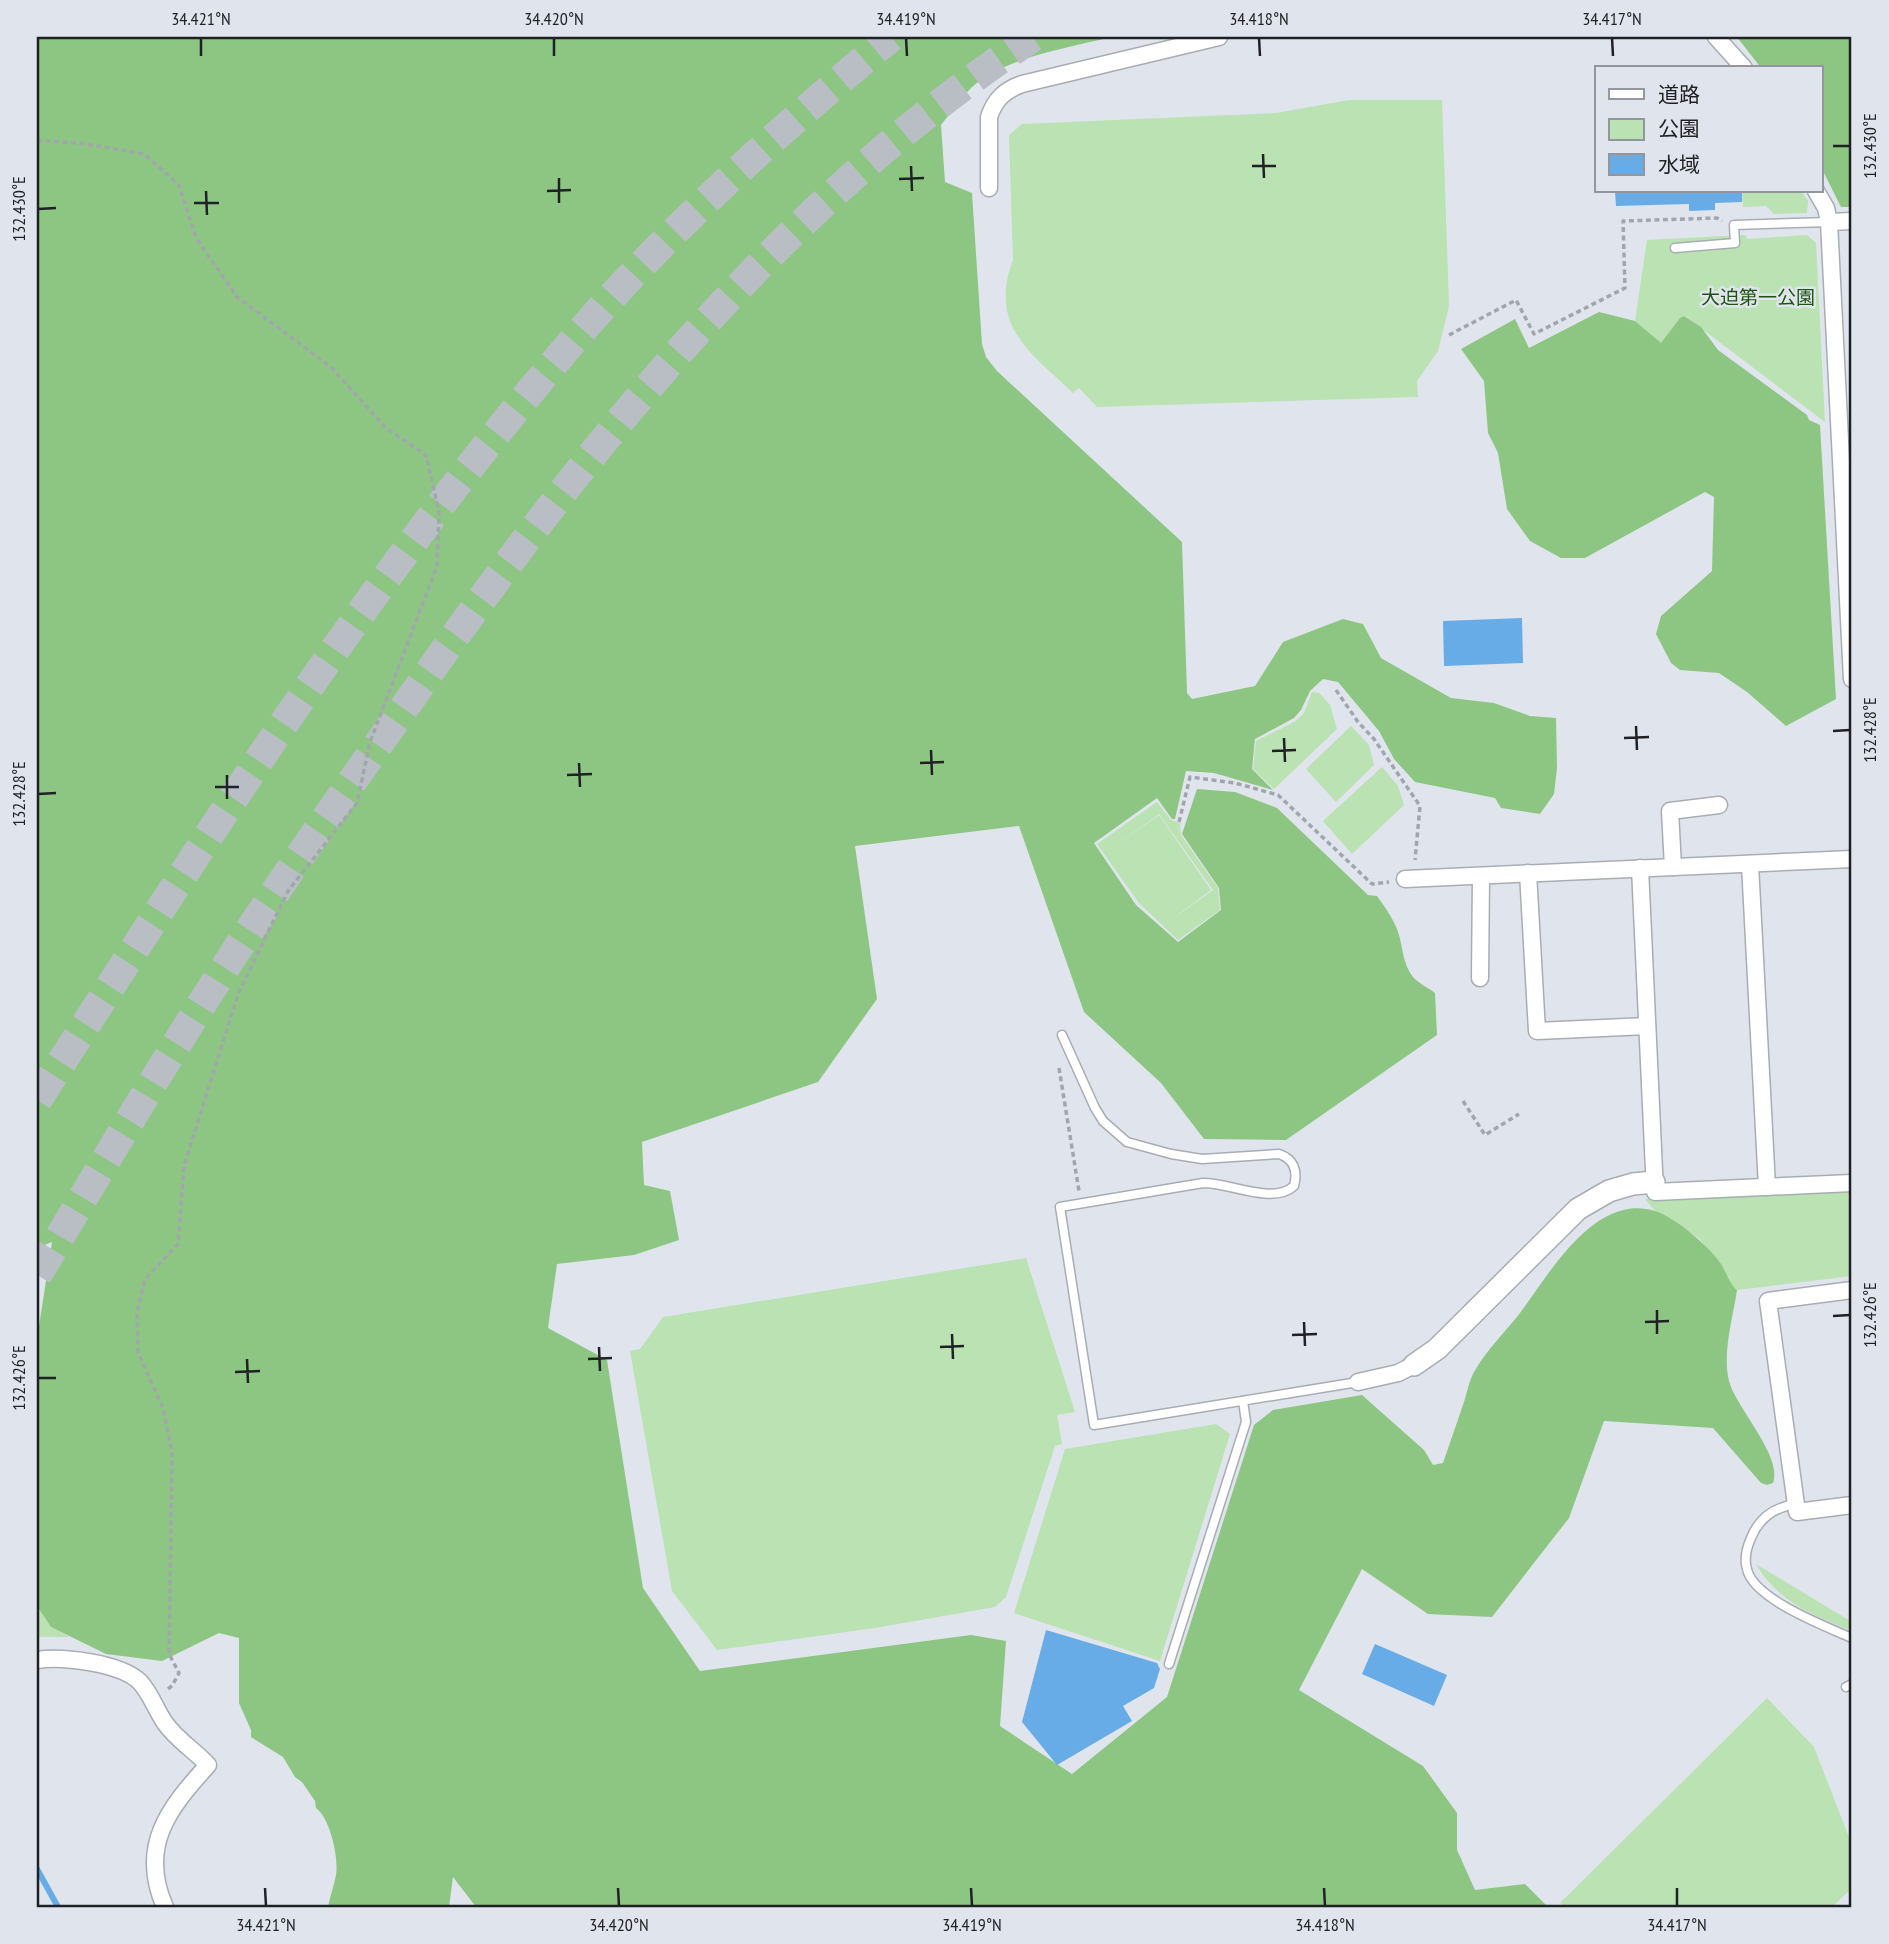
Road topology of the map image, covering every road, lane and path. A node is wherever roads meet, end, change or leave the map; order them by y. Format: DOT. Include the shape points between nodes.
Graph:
graph roads {
  1 [pos="1219,37"];
  2 [pos="1716,37"];
  3 [pos="1736,65"];
  4 [pos="37,140"];
  5 [pos="989,188"];
  6 [pos="1817,192"];
  7 [pos="1852,221"];
  8 [pos="1829,222"];
  9 [pos="1734,225"];
  10 [pos="1675,248"];
  11 [pos="1815,305"];
  12 [pos="1803,306"];
  13 [pos="1449,335"];
  14 [pos="1849,538"];
  15 [pos="1852,679"];
  16 [pos="1336,690"];
  17 [pos="1719,805"];
  18 [pos="1179,822"];
  19 [pos="1852,859"];
  20 [pos="1750,864"];
  21 [pos="1673,867"];
  22 [pos="1640,868"];
  23 [pos="1528,873"];
  24 [pos="1480,876"];
  25 [pos="1410,879"];
  26 [pos="1373,884"];
  27 [pos="1480,978"];
  28 [pos="1647,1026"];
  29 [pos="1062,1035"];
  30 [pos="1062,1081"];
  31 [pos="1463,1101"];
  32 [pos="1519,1114"];
  33 [pos="1654,1182"];
  34 [pos="1852,1183"];
  35 [pos="1767,1186"];
  36 [pos="1079,1192"];
  37 [pos="1852,1290"];
  38 [pos="1414,1365"];
  39 [pos="1358,1382"];
  40 [pos="1243,1401"];
  41 [pos="1796,1504"];
  42 [pos="1852,1505"];
  43 [pos="1852,1638"];
  44 [pos="37,1660"];
  45 [pos="1169,1664"];
  46 [pos="152,1700"];
  47 [pos="165,1907"];
  1 -- 5 [label="street" via="1022,84 1005,92 989,117"];
  2 -- 3 [label="street"];
  4 -- 46 [label="path" via="144,154 179,185 196,238 237,297 331,367 386,428 426,455 439,512 437,566 370,742 357,803 288,891 238,994 184,1166 178,1244 145,1279 136,1311 138,1352 163,1408 172,1452 169,1654 179,1673 172,1686"];
  6 -- 8 [label="street"];
  7 -- 8 [label="street"];
  8 -- 9 [label="lane"];
  8 -- 14 [label="street"];
  9 -- 10 [label="lane" via="1735,243"];
  9 -- 13 [label="path" via="1717,218 1623,221 1625,288 1534,334 1516,300"];
  11 -- 12 [label="path"];
  14 -- 15 [label="street"];
  16 -- 25 [label="path" via="1419,806"];
  17 -- 21 [label="street" via="1670,811"];
  18 -- 26 [label="path" via="1189,777 1278,795"];
  19 -- 20 [label="street"];
  20 -- 21 [label="street"];
  20 -- 35 [label="street"];
  21 -- 22 [label="street"];
  22 -- 23 [label="street"];
  22 -- 28 [label="street"];
  23 -- 24 [label="street"];
  23 -- 28 [label="street" via="1537,1031"];
  24 -- 25 [label="street"];
  24 -- 27 [label="street"];
  28 -- 33 [label="street"];
  29 -- 40 [label="lane" via="1103,1121 1128,1142 1202,1159 1279,1154 1289,1158 1296,1170 1294,1186 1280,1194 1203,1183 1059,1207 1094,1425"];
  30 -- 36 [label="path"];
  31 -- 32 [label="path" via="1485,1135"];
  33 -- 35 [label="street" via="1655,1192"];
  33 -- 38 [label="street" via="1609,1191 1578,1209 1437,1349"];
  34 -- 35 [label="street"];
  37 -- 41 [label="street" via="1768,1300"];
  38 -- 39 [label="street"];
  39 -- 40 [label="lane"];
  40 -- 45 [label="lane" via="1245,1422"];
  41 -- 42 [label="street" via="1797,1512"];
  41 -- 43 [label="lane" via="1768,1514 1756,1527 1746,1569 1791,1612"];
  44 -- 46 [label="street" via="66,1657 124,1672 137,1679"];
  46 -- 47 [label="street" via="166,1725 208,1765 174,1803 158,1839 156,1881"];
}
